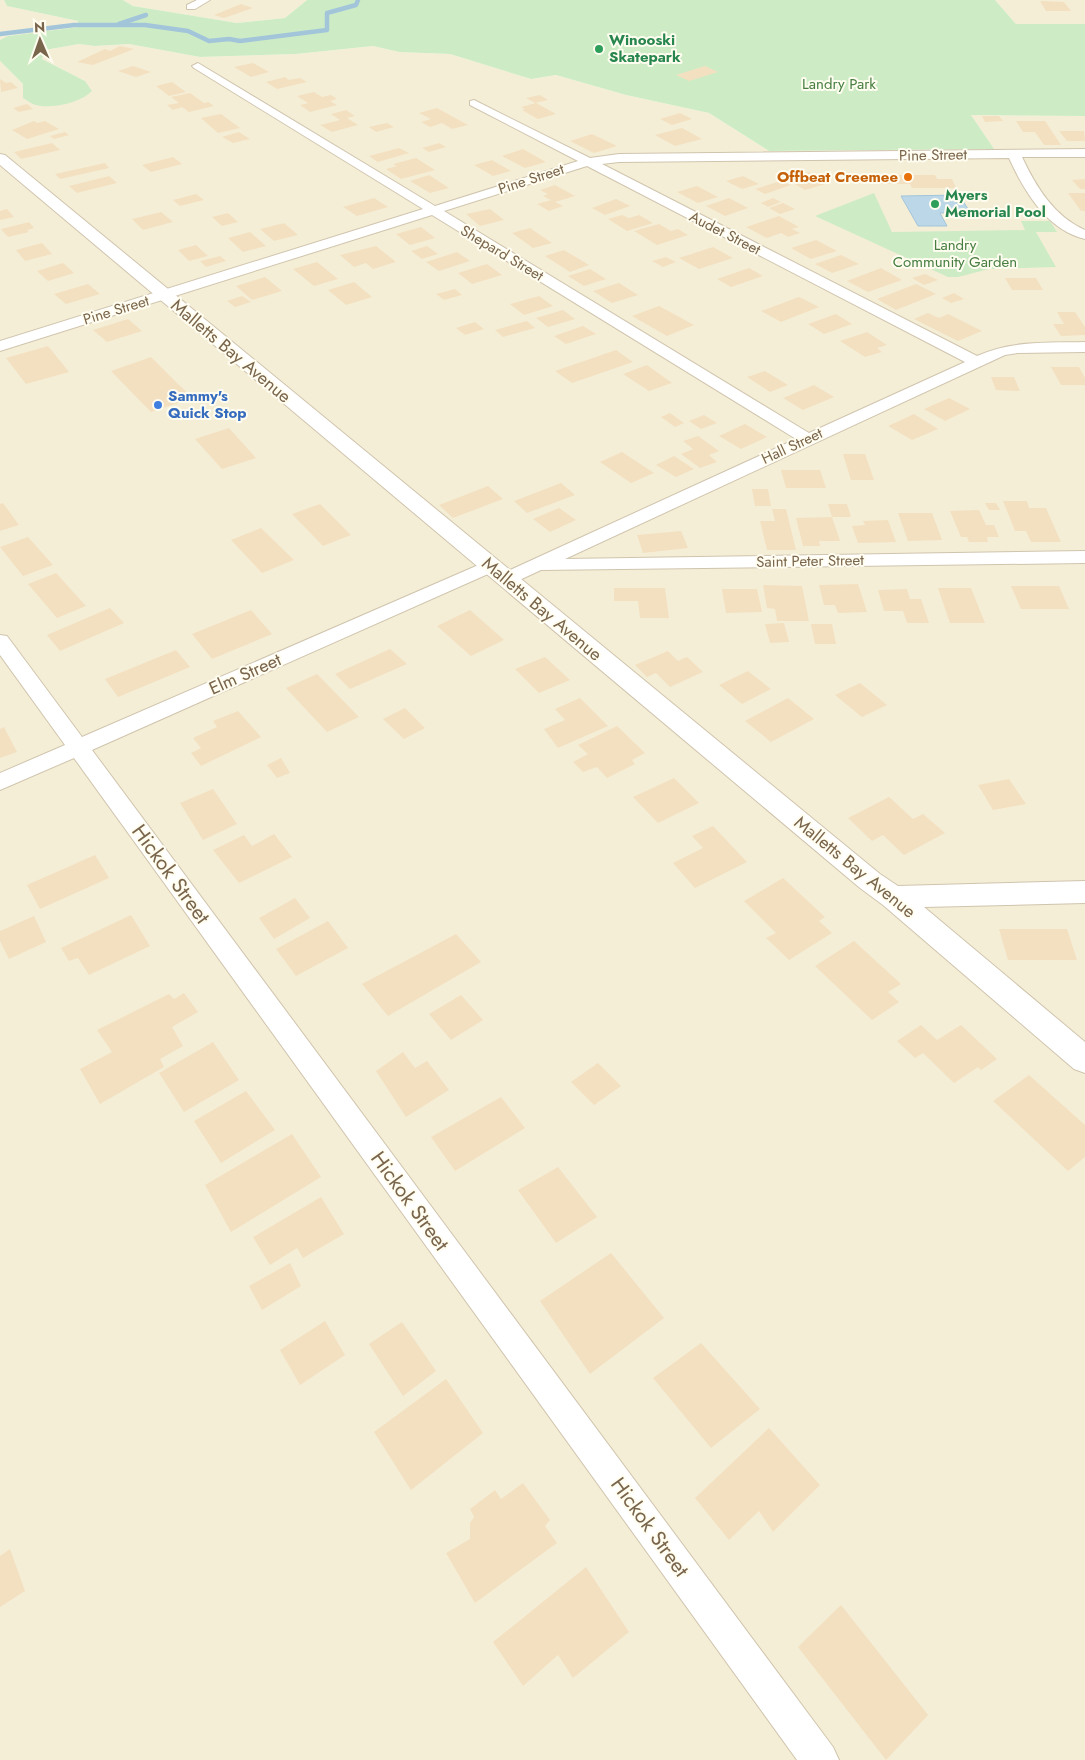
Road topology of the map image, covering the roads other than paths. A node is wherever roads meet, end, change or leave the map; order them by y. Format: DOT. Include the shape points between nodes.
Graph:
graph roads {
  1 [pos="205,0"];
  2 [pos="191,7"];
  3 [pos="198,66"];
  4 [pos="474,103"];
  5 [pos="1085,153"];
  6 [pos="1014,154"];
  7 [pos="0,158"];
  8 [pos="588,162"];
  9 [pos="432,210"];
  10 [pos="1085,235"];
  11 [pos="163,295"];
  12 [pos="0,346"];
  13 [pos="1085,347"];
  14 [pos="977,362"];
  15 [pos="807,439"];
  16 [pos="1085,557"];
  17 [pos="536,566"];
  18 [pos="498,572"];
  19 [pos="0,641"];
  20 [pos="78,748"];
  21 [pos="0,782"];
  22 [pos="1085,892"];
  23 [pos="893,897"];
  24 [pos="1085,1060"];
  25 [pos="820,1760"];
  1 -- 2 [label="street"];
  3 -- 9 [label="street, Shepard Street"];
  4 -- 8 [label="street, Audet Street"];
  5 -- 6 [label="street, Pine Street"];
  6 -- 8 [label="street, Pine Street" via="619,158"];
  6 -- 10 [label="street" via="1026,180 1047,208 1066,226"];
  7 -- 11 [label="street, Malletts Bay Avenue"];
  8 -- 9 [label="street, Pine Street"];
  8 -- 14 [label="street, Audet Street"];
  9 -- 11 [label="street, Pine Street"];
  9 -- 15 [label="street, Shepard Street"];
  11 -- 12 [label="street, Pine Street"];
  11 -- 18 [label="street, Malletts Bay Avenue"];
  13 -- 14 [label="street, Hall Street" via="1009,349"];
  14 -- 15 [label="street, Hall Street"];
  15 -- 17 [label="street, Hall Street"];
  16 -- 17 [label="street, Saint Peter Street"];
  17 -- 18 [label="street, Hall Street"];
  18 -- 20 [label="street, Elm Street"];
  18 -- 23 [label="street, Malletts Bay Avenue"];
  19 -- 20 [label="street, Hickok Street"];
  20 -- 21 [label="street, Elm Street"];
  20 -- 25 [label="street, Hickok Street"];
  22 -- 23 [label="street"];
  23 -- 24 [label="street, Malletts Bay Avenue"];
}
